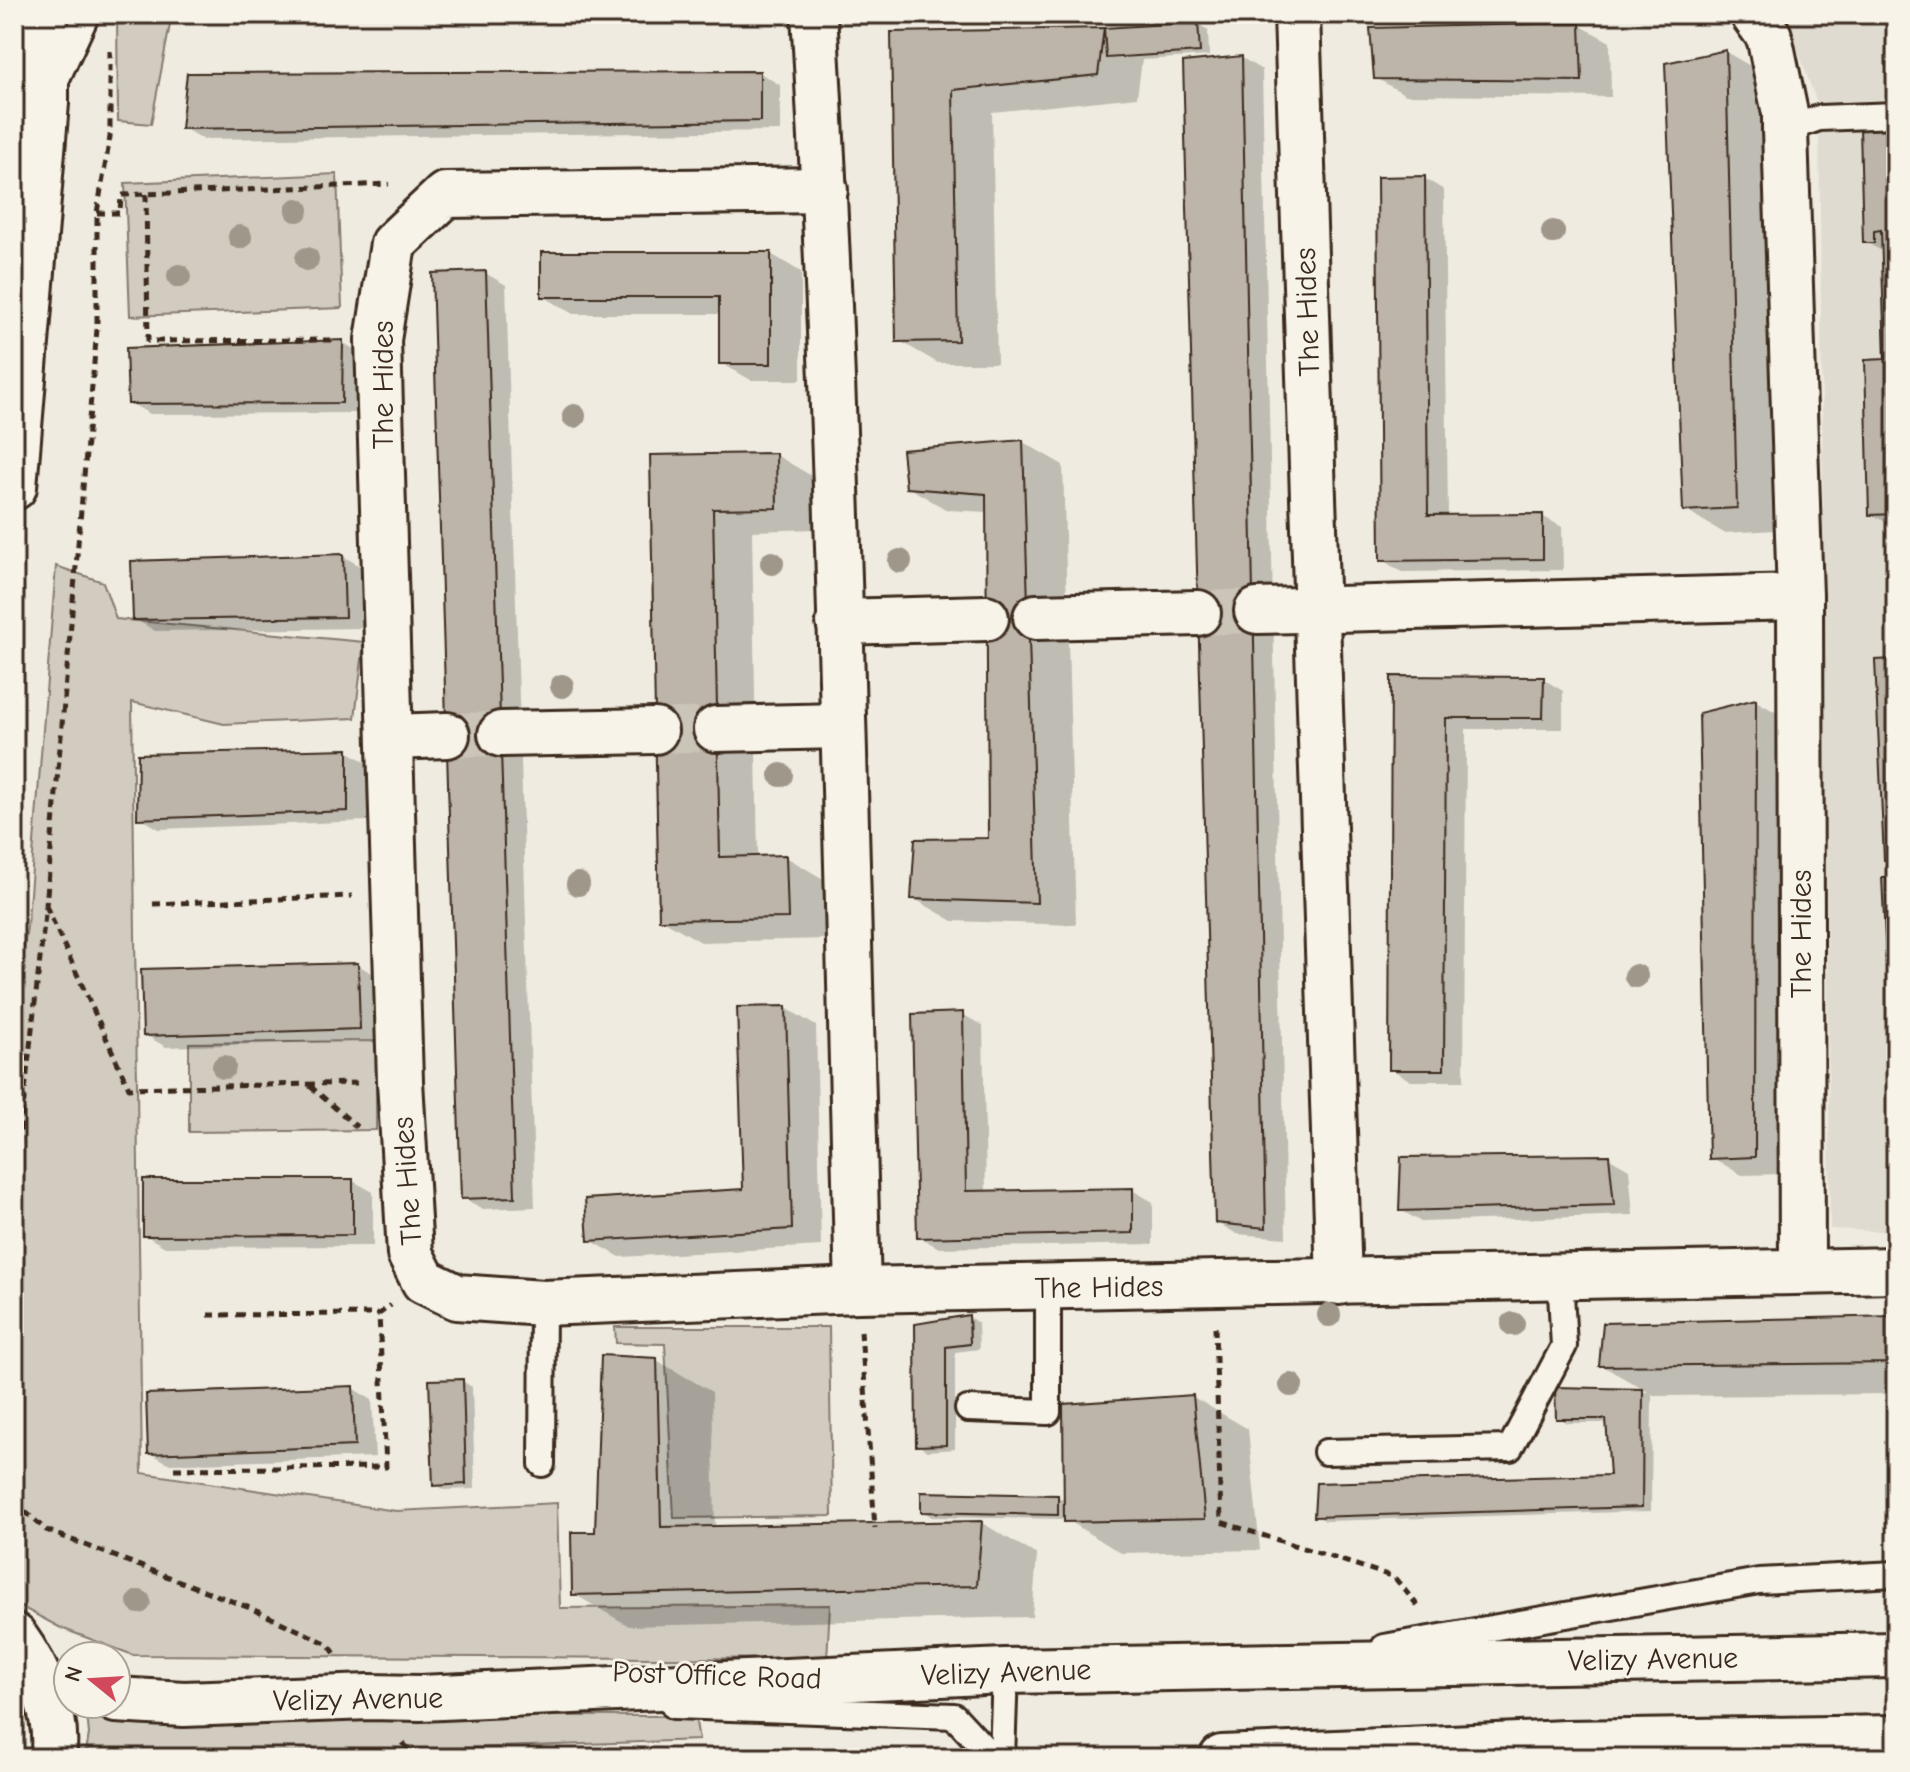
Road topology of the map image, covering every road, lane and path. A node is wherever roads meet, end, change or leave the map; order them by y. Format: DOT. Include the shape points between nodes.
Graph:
graph roads {
  1 [pos="46,14"];
  2 [pos="87,14"];
  3 [pos="814,14"];
  4 [pos="1297,14"];
  5 [pos="1753,14"];
  6 [pos="110,45"];
  7 [pos="46,103"];
  8 [pos="1896,115"];
  9 [pos="1785,130"];
  10 [pos="825,190"];
  11 [pos="146,194"];
  12 [pos="445,195"];
  13 [pos="97,213"];
  14 [pos="378,340"];
  15 [pos="14,487"];
  16 [pos="1800,597"];
  17 [pos="1317,610"];
  18 [pos="1257,611"];
  19 [pos="1198,613"];
  20 [pos="1036,617"];
  21 [pos="986,618"];
  22 [pos="839,622"];
  23 [pos="841,726"];
  24 [pos="716,729"];
  25 [pos="655,731"];
  26 [pos="501,734"];
  27 [pos="447,735"];
  28 [pos="392,737"];
  29 [pos="394,894"];
  30 [pos="153,904"];
  31 [pos="46,906"];
  32 [pos="400,1081"];
  33 [pos="14,1187"];
  34 [pos="1896,1270"];
  35 [pos="1802,1271"];
  36 [pos="1560,1276"];
  37 [pos="424,1281"];
  38 [pos="1339,1282"];
  39 [pos="1214,1284"];
  40 [pos="1048,1288"];
  41 [pos="858,1290"];
  42 [pos="543,1303"];
  43 [pos="379,1314"];
  44 [pos="208,1315"];
  45 [pos="968,1409"];
  46 [pos="1326,1452"];
  47 [pos="542,1464"];
  48 [pos="174,1469"];
  49 [pos="14,1502"];
  50 [pos="875,1528"];
  51 [pos="1896,1574"];
  52 [pos="1419,1607"];
  53 [pos="328,1644"];
  54 [pos="22,1647"];
  55 [pos="1896,1655"];
  56 [pos="52,1666"];
  57 [pos="1275,1666"];
  58 [pos="1005,1671"];
  59 [pos="420,1698"];
  60 [pos="132,1701"];
  61 [pos="1896,1738"];
  62 [pos="1583,1750"];
  63 [pos="53,1758"];
  64 [pos="993,1758"];
  65 [pos="1002,1758"];
  66 [pos="1222,1758"];
  1 -- 7 [label="street"];
  2 -- 7 [label="lane"];
  3 -- 10 [label="street"];
  4 -- 17 [label="street, The Hides"];
  5 -- 9 [label="street, The Hides" via="1769,36"];
  6 -- 13 [label="path" via="110,137"];
  7 -- 15 [label="street"];
  8 -- 9 [label="lane" via="1819,118"];
  9 -- 16 [label="street, The Hides"];
  10 -- 12 [label="street"];
  10 -- 22 [label="street"];
  11 -- 12 [label="path" via="406,183"];
  11 -- 13 [label="path" via="121,195 120,213"];
  11 -- 14 [label="path" via="148,341"];
  12 -- 14 [label="street, The Hides" via="393,244"];
  13 -- 31 [label="path" via="97,329"];
  14 -- 28 [label="street, The Hides"];
  16 -- 17 [label="street"];
  16 -- 35 [label="street, The Hides"];
  17 -- 18 [label="street"];
  17 -- 38 [label="street, The Hides"];
  19 -- 20 [label="street"];
  21 -- 22 [label="street"];
  22 -- 23 [label="street"];
  23 -- 24 [label="street"];
  23 -- 41 [label="street"];
  25 -- 26 [label="street"];
  27 -- 28 [label="street"];
  28 -- 29 [label="street, The Hides"];
  29 -- 30 [label="path"];
  29 -- 32 [label="street, The Hides"];
  31 -- 32 [label="path" via="129,1088"];
  31 -- 33 [label="path"];
  32 -- 37 [label="street, The Hides" via="410,1254"];
  34 -- 35 [label="street, The Hides"];
  35 -- 36 [label="street, The Hides"];
  36 -- 38 [label="street, The Hides"];
  36 -- 46 [label="lane" via="1564,1346 1510,1448"];
  37 -- 42 [label="street, The Hides" via="457,1297"];
  37 -- 43 [label="path"];
  38 -- 39 [label="street, The Hides"];
  39 -- 40 [label="street, The Hides"];
  39 -- 52 [label="path" via="1221,1522 1394,1577"];
  40 -- 41 [label="street, The Hides"];
  40 -- 45 [label="lane" via="1048,1412"];
  41 -- 42 [label="street, The Hides"];
  41 -- 50 [label="path"];
  42 -- 47 [label="lane"];
  43 -- 44 [label="path"];
  43 -- 48 [label="path" via="386,1467"];
  49 -- 53 [label="path" via="46,1530 250,1608"];
  51 -- 57 [label="lane" via="1759,1581"];
  54 -- 56 [label="street"];
  54 -- 63 [label="street" via="48,1701"];
  55 -- 57 [label="street, Velizy Avenue"];
  57 -- 58 [label="street, Velizy Avenue"];
  58 -- 59 [label="street, Velizy Avenue"];
  58 -- 65 [label="lane"];
  59 -- 60 [label="street, Velizy Avenue"];
  59 -- 64 [label="lane, Post Office Road" via="954,1716"];
  61 -- 62 [label="street"];
  62 -- 66 [label="street"];
}
